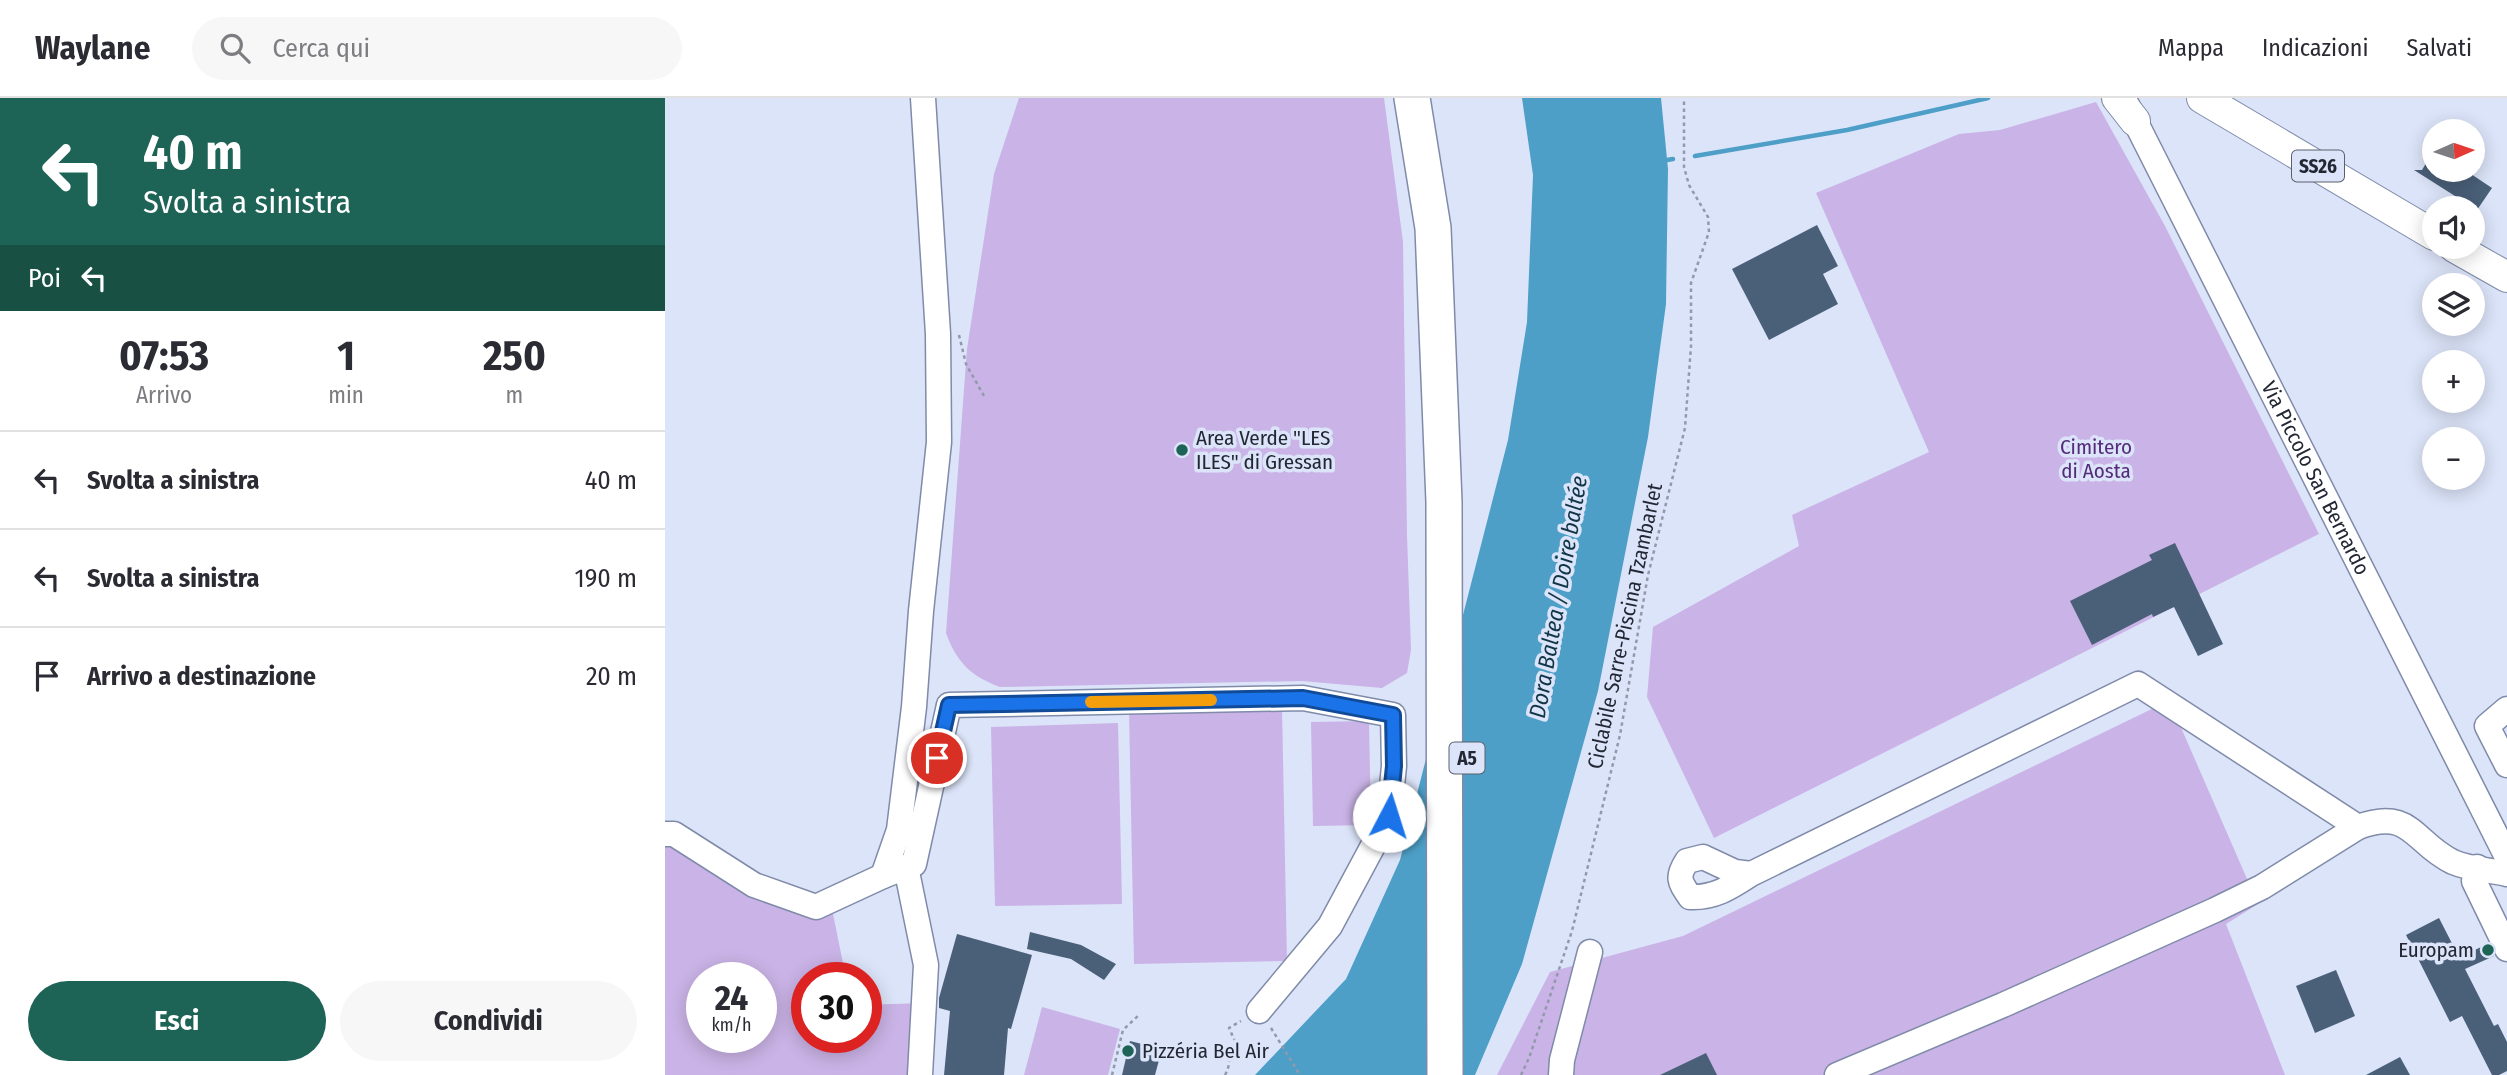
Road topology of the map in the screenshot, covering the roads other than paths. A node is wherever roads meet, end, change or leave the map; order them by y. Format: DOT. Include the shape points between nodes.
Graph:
graph roads {
  1 [pos="923,98"];
  2 [pos="1412,98"];
  3 [pos="1434,98"];
  4 [pos="2202,98"];
  5 [pos="2125,106"];
  6 [pos="2422,228"];
  7 [pos="2475,259"];
  8 [pos="2507,277"];
  9 [pos="2507,709"];
  10 [pos="2507,765"];
  11 [pos="2358,827"];
  12 [pos="665,834"];
  13 [pos="2507,857"];
  14 [pos="906,867"];
  15 [pos="2477,867"];
  16 [pos="1751,874"];
  17 [pos="2507,874"];
  18 [pos="883,876"];
  19 [pos="2507,948"];
  20 [pos="1590,952"];
  21 [pos="1262,1014"];
  22 [pos="920,1075"];
  23 [pos="1445,1075"];
  24 [pos="1466,1075"];
  25 [pos="1561,1075"];
  26 [pos="1837,1075"];
  1 -- 18 [label="street" via="939,442 899,830"];
  2 -- 23 [label="highway, A5" via="1433,228 1444,502"];
  3 -- 24 [label="highway, A5" via="1452,230 1464,442"];
  4 -- 6 [label="main road, SS26"];
  5 -- 13 [label="street, Via Piccolo San Bernardo"];
  7 -- 8 [label="main road"];
  9 -- 10 [label="street" via="2487,726"];
  11 -- 15 [label="street" via="2373,821 2407,825 2455,863"];
  11 -- 16 [label="street" via="2138,684"];
  11 -- 26 [label="street" via="2262,887 2215,910"];
  12 -- 18 [label="street" via="674,834 754,885 816,907"];
  14 -- 18 [label="street"];
  14 -- 21 [label="street" via="914,864 949,705 1303,698 1393,715 1389,816 1330,926"];
  14 -- 22 [label="street" via="926,965"];
  15 -- 17 [label="street"];
  15 -- 19 [label="street" via="2474,881"];
  20 -- 25 [label="street"];
}
